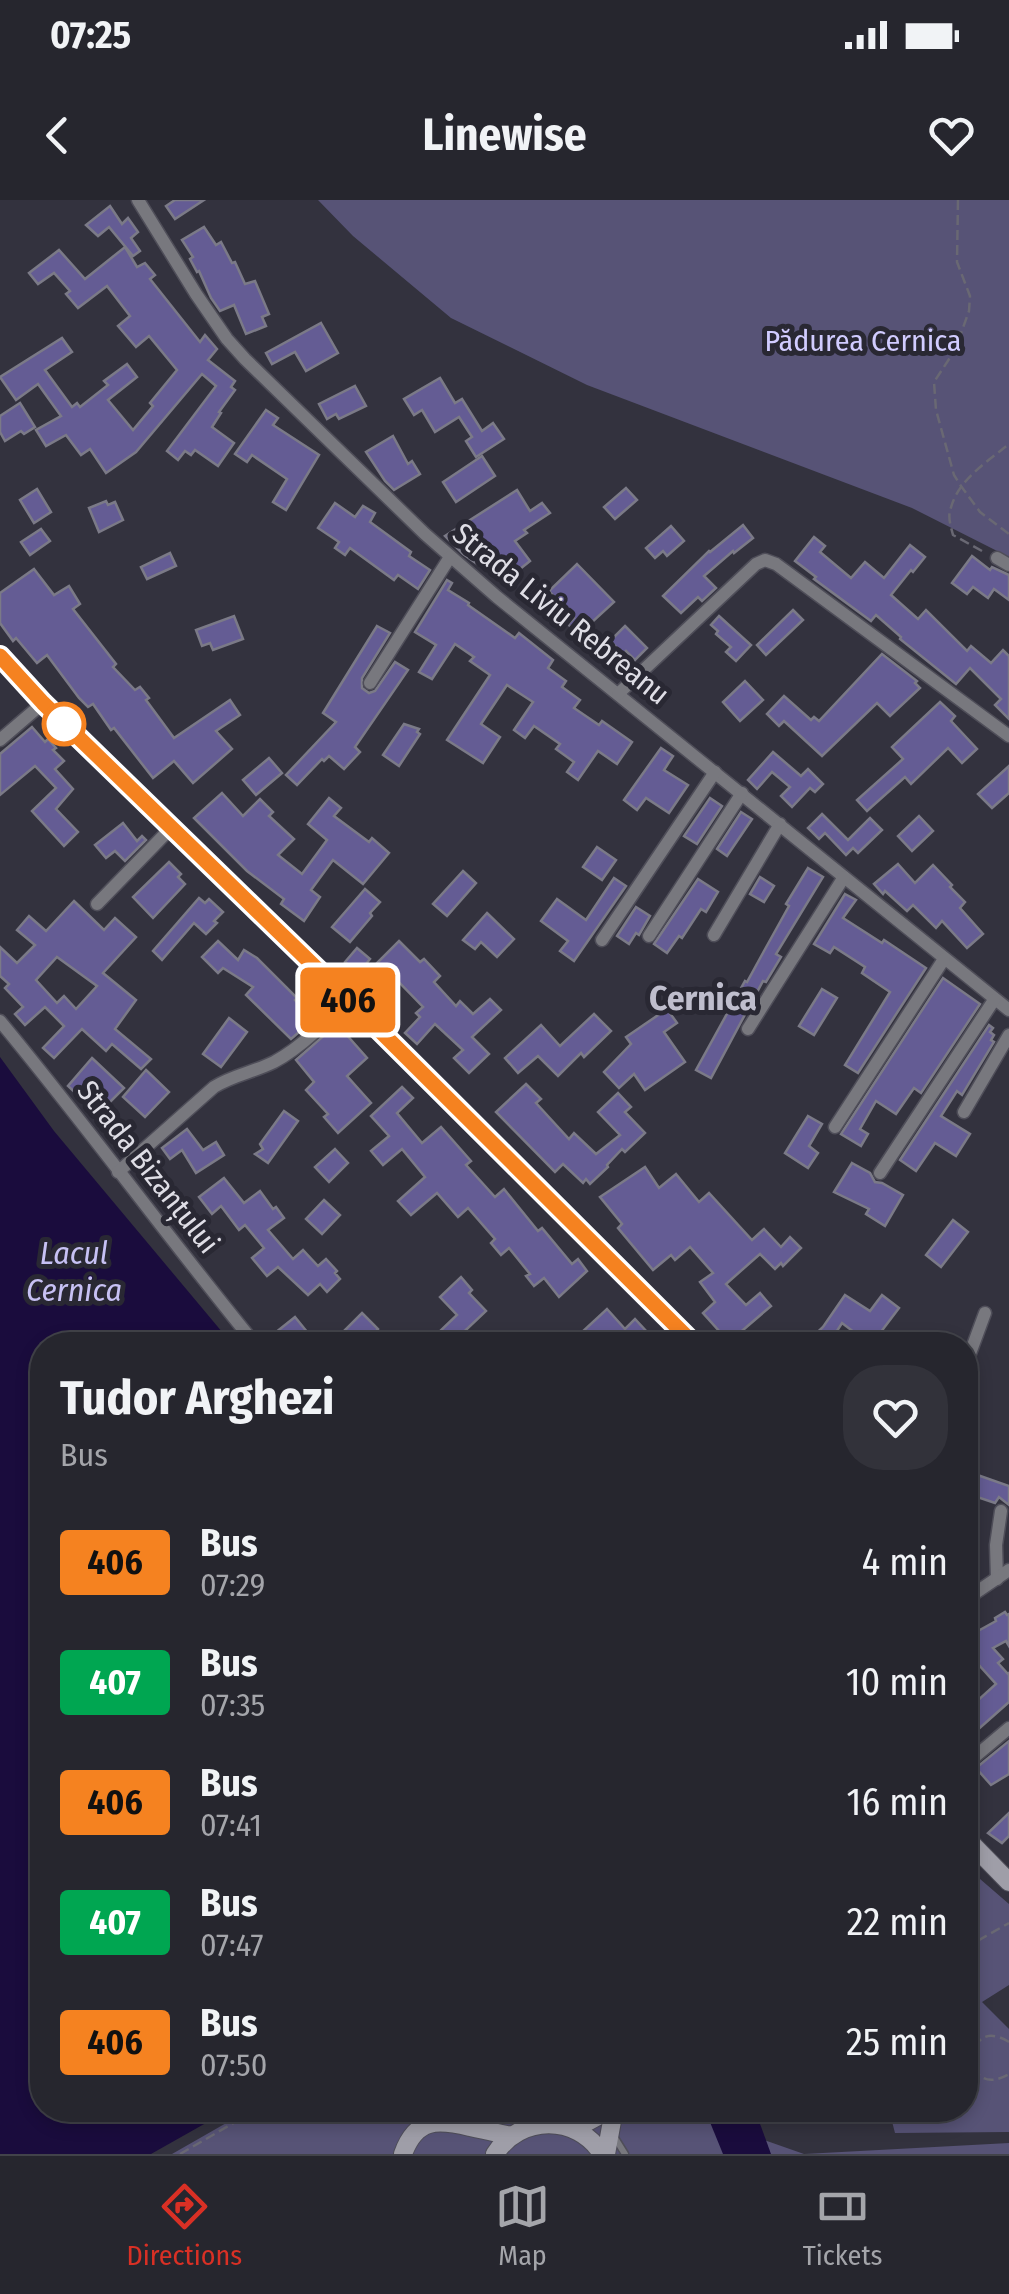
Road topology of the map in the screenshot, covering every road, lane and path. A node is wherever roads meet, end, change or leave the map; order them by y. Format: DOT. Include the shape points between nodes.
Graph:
graph roads {
  1 [pos="138,200"];
  2 [pos="958,200"];
  3 [pos="1009,444"];
  4 [pos="961,486"];
  5 [pos="1009,534"];
  6 [pos="450,557"];
  7 [pos="1003,562"];
  8 [pos="0,656"];
  9 [pos="370,683"];
  10 [pos="618,694"];
  11 [pos="43,703"];
  12 [pos="1009,736"];
  13 [pos="0,740"];
  14 [pos="715,772"];
  15 [pos="742,793"];
  16 [pos="780,824"];
  17 [pos="171,828"];
  18 [pos="844,877"];
  19 [pos="97,904"];
  20 [pos="714,935"];
  21 [pos="648,936"];
  22 [pos="602,940"];
  23 [pos="944,959"];
  24 [pos="348,999"];
  25 [pos="994,1000"];
  26 [pos="1009,1010"];
  27 [pos="0,1021"];
  28 [pos="748,1029"];
  29 [pos="1009,1035"];
  30 [pos="964,1112"];
  31 [pos="835,1127"];
  32 [pos="118,1172"];
  33 [pos="880,1172"];
  34 [pos="986,1313"];
  35 [pos="246,1332"];
  36 [pos="682,1332"];
  37 [pos="978,1334"];
  38 [pos="1001,1511"];
  39 [pos="1009,1570"];
  40 [pos="997,1579"];
  41 [pos="978,1591"];
  42 [pos="1009,1728"];
  43 [pos="978,1754"];
  44 [pos="978,1851"];
  45 [pos="1009,1882"];
  46 [pos="1009,1923"];
  47 [pos="978,1941"];
  48 [pos="978,2042"];
  49 [pos="1009,2042"];
  50 [pos="978,2073"];
  51 [pos="1009,2074"];
  52 [pos="235,2122"];
  53 [pos="586,2122"];
  54 [pos="610,2122"];
  55 [pos="466,2126"];
  56 [pos="574,2128"];
  57 [pos="610,2131"];
  58 [pos="512,2136"];
  59 [pos="180,2154"];
  60 [pos="403,2154"];
  61 [pos="492,2154"];
  62 [pos="604,2154"];
  63 [pos="625,2154"];
  1 -- 6 [label="street, Strada Liviu Rebreanu" via="227,339"];
  2 -- 4 [label="path" via="957,262 969,312 934,382 936,410"];
  3 -- 4 [label="path"];
  4 -- 5 [label="path"];
  4 -- 7 [label="path" via="948,514 953,535"];
  6 -- 9 [label="street"];
  6 -- 10 [label="street, Strada Liviu Rebreanu"];
  8 -- 11 [label="main road"];
  10 -- 12 [label="street" via="766,560"];
  10 -- 14 [label="street, Strada Liviu Rebreanu"];
  11 -- 13 [label="street"];
  11 -- 17 [label="main road"];
  14 -- 15 [label="street, Strada Liviu Rebreanu"];
  14 -- 22 [label="street"];
  15 -- 16 [label="street, Strada Liviu Rebreanu"];
  15 -- 21 [label="street"];
  16 -- 18 [label="street, Strada Liviu Rebreanu"];
  16 -- 20 [label="street"];
  17 -- 19 [label="street"];
  17 -- 24 [label="main road"];
  18 -- 23 [label="street, Strada Liviu Rebreanu"];
  18 -- 28 [label="street"];
  23 -- 25 [label="street, Strada Liviu Rebreanu"];
  23 -- 31 [label="street"];
  24 -- 32 [label="street" via="285,1055 214,1087"];
  24 -- 36 [label="main road"];
  25 -- 26 [label="street, Strada Liviu Rebreanu"];
  25 -- 33 [label="street"];
  27 -- 32 [label="street, Strada Bizanțului"];
  29 -- 30 [label="street"];
  32 -- 35 [label="street, Strada Bizanțului"];
  34 -- 37 [label="street"];
  38 -- 40 [label="street"];
  39 -- 40 [label="street"];
  40 -- 41 [label="street"];
  42 -- 43 [label="street"];
  44 -- 45 [label="main road"];
  46 -- 47 [label="path"];
  48 -- 49 [label="path" via="998,2036"];
  50 -- 51 [label="path" via="990,2080"];
  52 -- 59 [label="path"];
  53 -- 56 [label="main road"];
  54 -- 57 [label="main road"];
  55 -- 58 [label="main road"];
  55 -- 60 [label="main road" via="427,2124"];
  55 -- 61 [label="main road"];
  56 -- 58 [label="main road" via="542,2124"];
  56 -- 62 [label="main road"];
  57 -- 62 [label="main road"];
  57 -- 63 [label="lane"];
  58 -- 61 [label="main road"];
}
